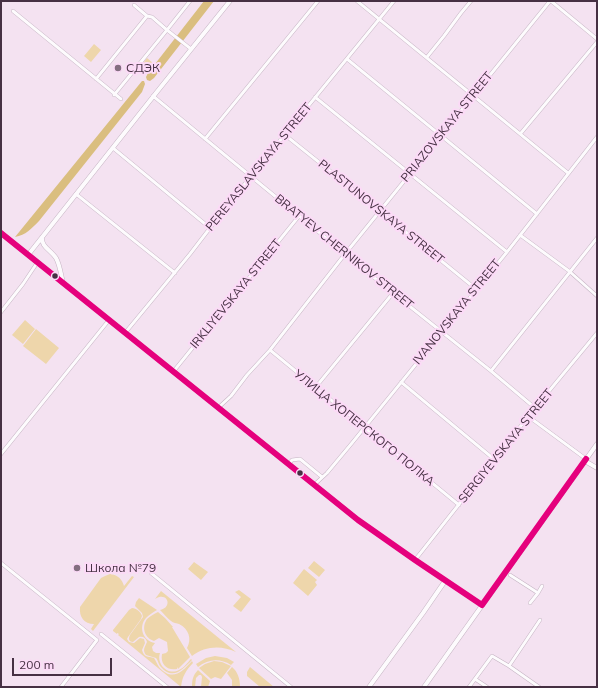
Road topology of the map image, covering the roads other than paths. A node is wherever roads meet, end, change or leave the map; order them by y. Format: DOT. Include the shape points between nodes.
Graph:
graph roads {
  1 [pos="190,1"];
  2 [pos="230,1"];
  3 [pos="318,1"];
  4 [pos="357,1"];
  5 [pos="394,1"];
  6 [pos="471,1"];
  7 [pos="550,1"];
  8 [pos="134,5"];
  9 [pos="13,11"];
  10 [pos="147,16"];
  11 [pos="379,19"];
  12 [pos="167,30"];
  13 [pos="597,40"];
  14 [pos="191,49"];
  15 [pos="426,57"];
  16 [pos="347,60"];
  17 [pos="96,79"];
  18 [pos="114,95"];
  19 [pos="474,95"];
  20 [pos="153,96"];
  21 [pos="316,97"];
  22 [pos="121,99"];
  23 [pos="520,134"];
  24 [pos="285,135"];
  25 [pos="442,136"];
  26 [pos="597,137"];
  27 [pos="205,139"];
  28 [pos="113,148"];
  29 [pos="568,173"];
  30 [pos="410,174"];
  31 [pos="251,176"];
  32 [pos="76,194"];
  33 [pos="380,211"];
  34 [pos="537,214"];
  35 [pos="299,216"];
  36 [pos="210,228"];
  37 [pos="1,233"];
  38 [pos="520,235"];
  39 [pos="42,237"];
  40 [pos="597,238"];
  41 [pos="507,252"];
  42 [pos="345,254"];
  43 [pos="28,255"];
  44 [pos="38,263"];
  45 [pos="570,271"];
  46 [pos="175,273"];
  47 [pos="63,283"];
  48 [pos="476,289"];
  49 [pos="394,293"];
  50 [pos="597,296"];
  51 [pos="1,312"];
  52 [pos="109,320"];
  53 [pos="125,332"];
  54 [pos="442,332"];
  55 [pos="597,333"];
  56 [pos="270,350"];
  57 [pos="490,371"];
  58 [pos="173,372"];
  59 [pos="401,382"];
  60 [pos="316,388"];
  61 [pos="218,408"];
  62 [pos="535,408"];
  63 [pos="529,416"];
  64 [pos="364,428"];
  65 [pos="597,444"];
  66 [pos="1,454"];
  67 [pos="495,460"];
  68 [pos="585,460"];
  69 [pos="289,464"];
  70 [pos="597,467"];
  71 [pos="322,477"];
  72 [pos="314,485"];
  73 [pos="459,505"];
  74 [pos="415,560"];
  75 [pos="1,563"];
  76 [pos="150,572"];
  77 [pos="510,575"];
  78 [pos="445,581"];
  79 [pos="542,586"];
  80 [pos="538,593"];
  81 [pos="530,603"];
  82 [pos="482,605"];
  83 [pos="540,620"];
  84 [pos="101,634"];
  85 [pos="509,666"];
  86 [pos="475,678"];
  87 [pos="61,687"];
  88 [pos="167,687"];
  89 [pos="291,687"];
  90 [pos="369,687"];
  91 [pos="424,687"];
  92 [pos="469,687"];
  93 [pos="487,687"];
  94 [pos="539,687"];
  1 -- 12 [label="street"];
  2 -- 14 [label="main road"];
  3 -- 27 [label="street"];
  4 -- 11 [label="street"];
  5 -- 11 [label="street, PEREYASLAVSKAYA STREET"];
  6 -- 15 [label="street"];
  7 -- 13 [label="street"];
  7 -- 19 [label="street, PRIAZOVSKAYA STREET"];
  8 -- 10 [label="street"];
  9 -- 17 [label="street"];
  10 -- 12 [label="street" via="152,17"];
  10 -- 17 [label="street"];
  11 -- 15 [label="street"];
  11 -- 16 [label="street, PEREYASLAVSKAYA STREET"];
  12 -- 14 [label="street"];
  12 -- 18 [label="street"];
  13 -- 23 [label="street"];
  14 -- 20 [label="main road"];
  15 -- 19 [label="street"];
  16 -- 21 [label="street, PEREYASLAVSKAYA STREET"];
  16 -- 25 [label="street"];
  17 -- 18 [label="street"];
  18 -- 22 [label="street"];
  19 -- 23 [label="street"];
  19 -- 25 [label="street, PRIAZOVSKAYA STREET"];
  20 -- 27 [label="street, BRATYEV CHERNIKOV STREET"];
  20 -- 28 [label="main road"];
  21 -- 24 [label="street, PEREYASLAVSKAYA STREET"];
  21 -- 30 [label="street"];
  23 -- 29 [label="street"];
  24 -- 31 [label="street, PEREYASLAVSKAYA STREET"];
  24 -- 33 [label="street, PLASTUNOVSKAYA STREET"];
  25 -- 30 [label="street, PRIAZOVSKAYA STREET"];
  25 -- 34 [label="street"];
  26 -- 29 [label="street, IVANOVSKAYA STREET"];
  27 -- 31 [label="street, BRATYEV CHERNIKOV STREET"];
  28 -- 32 [label="main road"];
  28 -- 36 [label="street"];
  29 -- 34 [label="street, IVANOVSKAYA STREET"];
  30 -- 33 [label="street, PRIAZOVSKAYA STREET"];
  30 -- 41 [label="street"];
  31 -- 35 [label="street, BRATYEV CHERNIKOV STREET"];
  31 -- 36 [label="street, PEREYASLAVSKAYA STREET"];
  32 -- 39 [label="main road"];
  32 -- 46 [label="street"];
  33 -- 42 [label="street, PRIAZOVSKAYA STREET"];
  33 -- 48 [label="street, PLASTUNOVSKAYA STREET"];
  34 -- 38 [label="street, IVANOVSKAYA STREET"];
  35 -- 42 [label="street, BRATYEV CHERNIKOV STREET"];
  35 -- 58 [label="street, IRKLIYEVSKAYA STREET"];
  36 -- 46 [label="street, PEREYASLAVSKAYA STREET"];
  37 -- 43 [label="main road"];
  38 -- 41 [label="street, IVANOVSKAYA STREET"];
  38 -- 45 [label="street"];
  39 -- 43 [label="main road"];
  39 -- 47 [label="main road" via="44,246 57,259"];
  40 -- 45 [label="street"];
  41 -- 48 [label="street, IVANOVSKAYA STREET"];
  42 -- 49 [label="street, BRATYEV CHERNIKOV STREET"];
  42 -- 56 [label="street, PRIAZOVSKAYA STREET"];
  43 -- 44 [label="main road"];
  44 -- 47 [label="main road"];
  44 -- 51 [label="street"];
  45 -- 50 [label="street"];
  45 -- 57 [label="street"];
  46 -- 53 [label="street, PEREYASLAVSKAYA STREET"];
  47 -- 52 [label="main road"];
  48 -- 54 [label="street, IVANOVSKAYA STREET"];
  49 -- 54 [label="street, BRATYEV CHERNIKOV STREET"];
  49 -- 60 [label="street"];
  52 -- 53 [label="main road"];
  52 -- 66 [label="street"];
  53 -- 58 [label="main road"];
  54 -- 57 [label="street, BRATYEV CHERNIKOV STREET"];
  54 -- 59 [label="street, IVANOVSKAYA STREET"];
  55 -- 62 [label="street, SERGIYEVSKAYA STREET"];
  56 -- 60 [label="street, УЛИЦА ХОПЕРСКОГО ПОЛКА"];
  56 -- 61 [label="street, PRIAZOVSKAYA STREET"];
  57 -- 62 [label="street, BRATYEV CHERNIKOV STREET"];
  58 -- 61 [label="main road"];
  59 -- 64 [label="street, IVANOVSKAYA STREET"];
  59 -- 67 [label="street"];
  60 -- 64 [label="street, УЛИЦА ХОПЕРСКОГО ПОЛКА"];
  61 -- 69 [label="main road"];
  62 -- 63 [label="street, SERGIYEVSKAYA STREET"];
  63 -- 67 [label="street, SERGIYEVSKAYA STREET"];
  63 -- 68 [label="street"];
  64 -- 71 [label="street, IVANOVSKAYA STREET"];
  64 -- 73 [label="street, УЛИЦА ХОПЕРСКОГО ПОЛКА"];
  65 -- 68 [label="main road"];
  67 -- 73 [label="street, SERGIYEVSKAYA STREET"];
  68 -- 70 [label="main road"];
  68 -- 82 [label="main road"];
  69 -- 71 [label="street" via="292,460 300,459"];
  69 -- 72 [label="main road"];
  71 -- 72 [label="street, IVANOVSKAYA STREET"];
  72 -- 74 [label="main road"];
  73 -- 74 [label="street, SERGIYEVSKAYA STREET"];
  74 -- 78 [label="main road"];
  75 -- 87 [label="street" via="96,640"];
  76 -- 89 [label="street"];
  77 -- 80 [label="street"];
  78 -- 82 [label="main road"];
  78 -- 90 [label="main road"];
  79 -- 80 [label="street"];
  80 -- 81 [label="street"];
  82 -- 91 [label="main road"];
  83 -- 85 [label="street"];
  84 -- 88 [label="street"];
  85 -- 86 [label="street" via="492,656"];
  85 -- 94 [label="street"];
  86 -- 92 [label="street"];
  86 -- 93 [label="street"];
}
